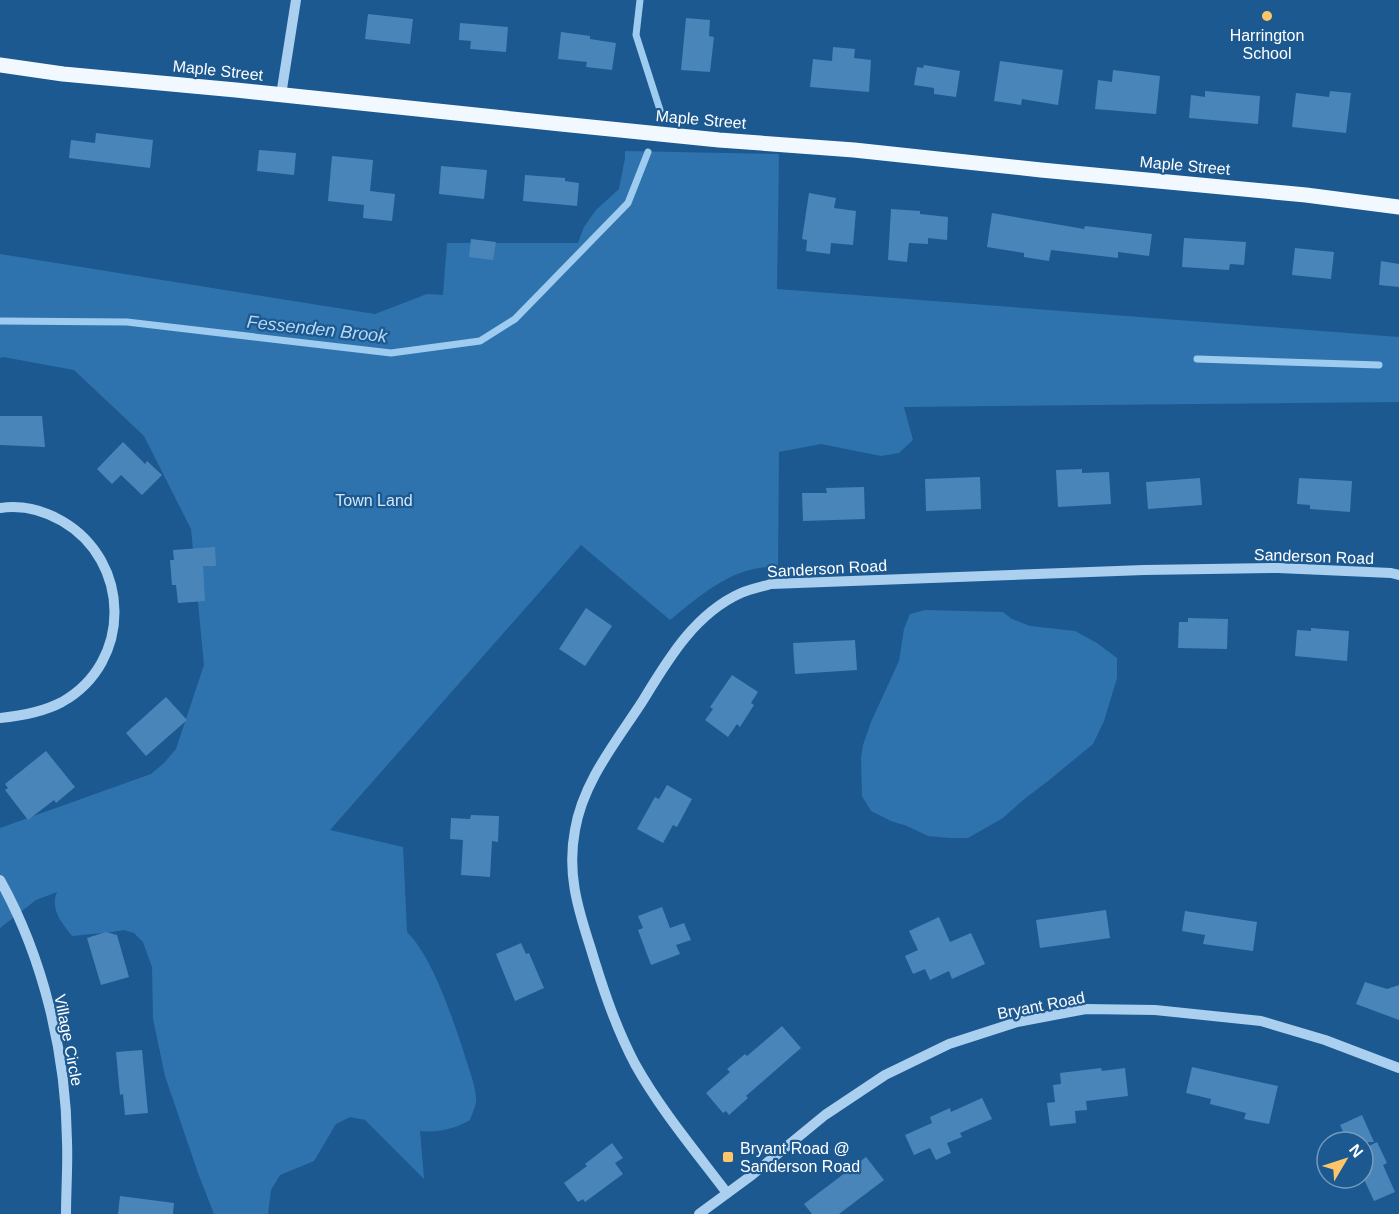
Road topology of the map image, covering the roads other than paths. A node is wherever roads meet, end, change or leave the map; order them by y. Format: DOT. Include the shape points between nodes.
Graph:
graph roads {
  1 [pos="296,0"];
  2 [pos="0,65"];
  3 [pos="281,95"];
  4 [pos="1399,207"];
  5 [pos="0,508"];
  6 [pos="1399,575"];
  7 [pos="0,718"];
  8 [pos="0,880"];
  9 [pos="1399,1068"];
  10 [pos="728,1193"];
  11 [pos="66,1214"];
  12 [pos="699,1214"];
  1 -- 3 [label="street"];
  2 -- 3 [label="main road, Maple Street"];
  3 -- 4 [label="main road, Maple Street"];
  5 -- 7 [label="street" via="30,508 72,527 103,562 115,606 107,652 80,689 42,710"];
  6 -- 10 [label="street, Sanderson Road" via="1278,568 771,584 741,593 701,621 670,657 591,781 575,830 572,880 607,1000 636,1066"];
  8 -- 11 [label="street, Village Circle" via="36,964 55,1034 65,1102"];
  9 -- 10 [label="street, Bryant Road" via="1325,1040 1251,1019 1155,1010 1086,1009 1017,1022 950,1044 885,1074 825,1115"];
  10 -- 12 [label="street, Bryant Road"];
}
